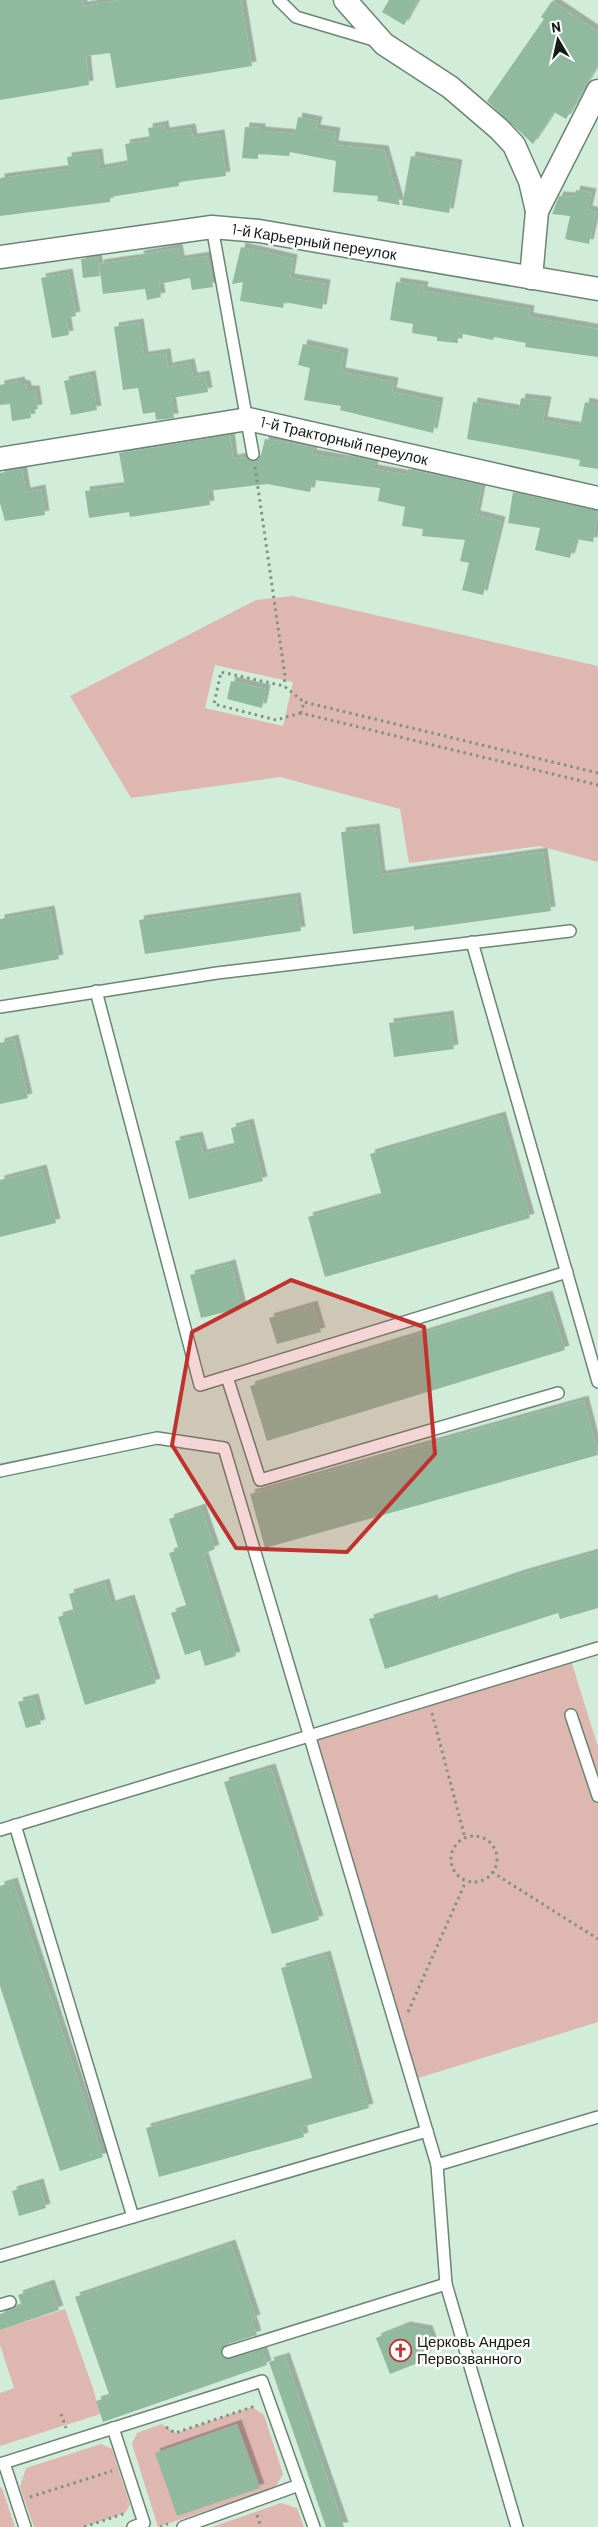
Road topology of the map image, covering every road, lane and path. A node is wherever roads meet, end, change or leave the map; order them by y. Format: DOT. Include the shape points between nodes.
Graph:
graph roads {
  1 [pos="279,0"];
  2 [pos="345,0"];
  3 [pos="384,44"];
  4 [pos="598,91"];
  5 [pos="537,211"];
  6 [pos="212,227"];
  7 [pos="0,257"];
  8 [pos="531,278"];
  9 [pos="598,289"];
  10 [pos="248,419"];
  11 [pos="253,454"];
  12 [pos="0,459"];
  13 [pos="598,498"];
  14 [pos="284,686"];
  15 [pos="304,702"];
  16 [pos="301,713"];
  17 [pos="598,773"];
  18 [pos="598,785"];
  19 [pos="570,931"];
  20 [pos="472,942"];
  21 [pos="96,991"];
  22 [pos="0,1007"];
  23 [pos="566,1272"];
  24 [pos="227,1377"];
  25 [pos="598,1382"];
  26 [pos="558,1392"];
  27 [pos="0,1471"];
  28 [pos="598,1648"];
  29 [pos="429,1700"];
  30 [pos="571,1715"];
  31 [pos="310,1737"];
  32 [pos="596,1780"];
  33 [pos="598,1796"];
  34 [pos="15,1825"];
  35 [pos="0,1830"];
  36 [pos="465,1838"];
  37 [pos="492,1872"];
  38 [pos="466,1880"];
  39 [pos="598,1939"];
  40 [pos="398,2033"];
  41 [pos="598,2118"];
  42 [pos="427,2131"];
  43 [pos="438,2165"];
  44 [pos="133,2217"];
  45 [pos="0,2256"];
  46 [pos="446,2284"];
  47 [pos="228,2352"];
  48 [pos="258,2411"];
  49 [pos="162,2424"];
  50 [pos="113,2428"];
  51 [pos="2,2463"];
  52 [pos="119,2469"];
  53 [pos="299,2486"];
  54 [pos="24,2499"];
  55 [pos="128,2509"];
  56 [pos="264,2509"];
  57 [pos="169,2524"];
  58 [pos="25,2527"];
  59 [pos="84,2527"];
  60 [pos="133,2527"];
  61 [pos="160,2527"];
  62 [pos="183,2527"];
  63 [pos="261,2527"];
  64 [pos="314,2527"];
  65 [pos="517,2527"];
  1 -- 3 [label="lane" via="296,17"];
  2 -- 3 [label="street"];
  3 -- 5 [label="street" via="450,88 514,145 530,181"];
  4 -- 5 [label="street"];
  5 -- 8 [label="street"];
  6 -- 7 [label="street, 1-й Карьерный переулок"];
  6 -- 8 [label="street, 1-й Карьерный переулок" via="259,231"];
  6 -- 10 [label="lane"];
  8 -- 9 [label="street, 1-й Карьерный переулок"];
  10 -- 11 [label="lane"];
  10 -- 12 [label="street, 1-й Тракторный переулок"];
  10 -- 13 [label="street, 1-й Тракторный переулок"];
  11 -- 14 [label="path" via="286,676"];
  14 -- 15 [label="path"];
  14 -- 16 [label="path" via="221,672 214,704 276,720"];
  15 -- 16 [label="path"];
  15 -- 17 [label="path"];
  16 -- 18 [label="path"];
  19 -- 20 [label="lane"];
  20 -- 21 [label="lane"];
  20 -- 23 [label="lane"];
  21 -- 22 [label="lane"];
  21 -- 24 [label="lane" via="200,1385"];
  23 -- 24 [label="lane"];
  23 -- 25 [label="lane"];
  24 -- 26 [label="lane" via="260,1480"];
  27 -- 31 [label="lane" via="157,1438 224,1448"];
  28 -- 29 [label="lane"];
  29 -- 31 [label="lane"];
  29 -- 36 [label="path"];
  30 -- 32 [label="lane"];
  31 -- 34 [label="lane"];
  31 -- 40 [label="lane"];
  32 -- 33 [label="lane"];
  34 -- 35 [label="lane"];
  34 -- 44 [label="lane"];
  36 -- 37 [label="path" via="480,1837 492,1845 497,1858"];
  36 -- 38 [label="path" via="453,1848 451,1863 454,1871"];
  37 -- 38 [label="path" via="480,1881"];
  37 -- 39 [label="path"];
  38 -- 40 [label="path"];
  40 -- 42 [label="lane"];
  41 -- 43 [label="lane"];
  42 -- 43 [label="lane"];
  42 -- 44 [label="lane"];
  43 -- 46 [label="lane"];
  44 -- 45 [label="lane"];
  46 -- 47 [label="lane"];
  46 -- 65 [label="lane"];
  48 -- 49 [label="path" via="252,2407 175,2433"];
  50 -- 51 [label="lane"];
  50 -- 53 [label="lane" via="262,2380"];
  50 -- 60 [label="lane" via="144,2523"];
  51 -- 58 [label="lane"];
  52 -- 54 [label="path"];
  53 -- 62 [label="lane"];
  53 -- 64 [label="lane"];
  55 -- 59 [label="path" via="125,2513"];
  56 -- 63 [label="path" via="256,2512"];
  57 -- 61 [label="path"];
}
